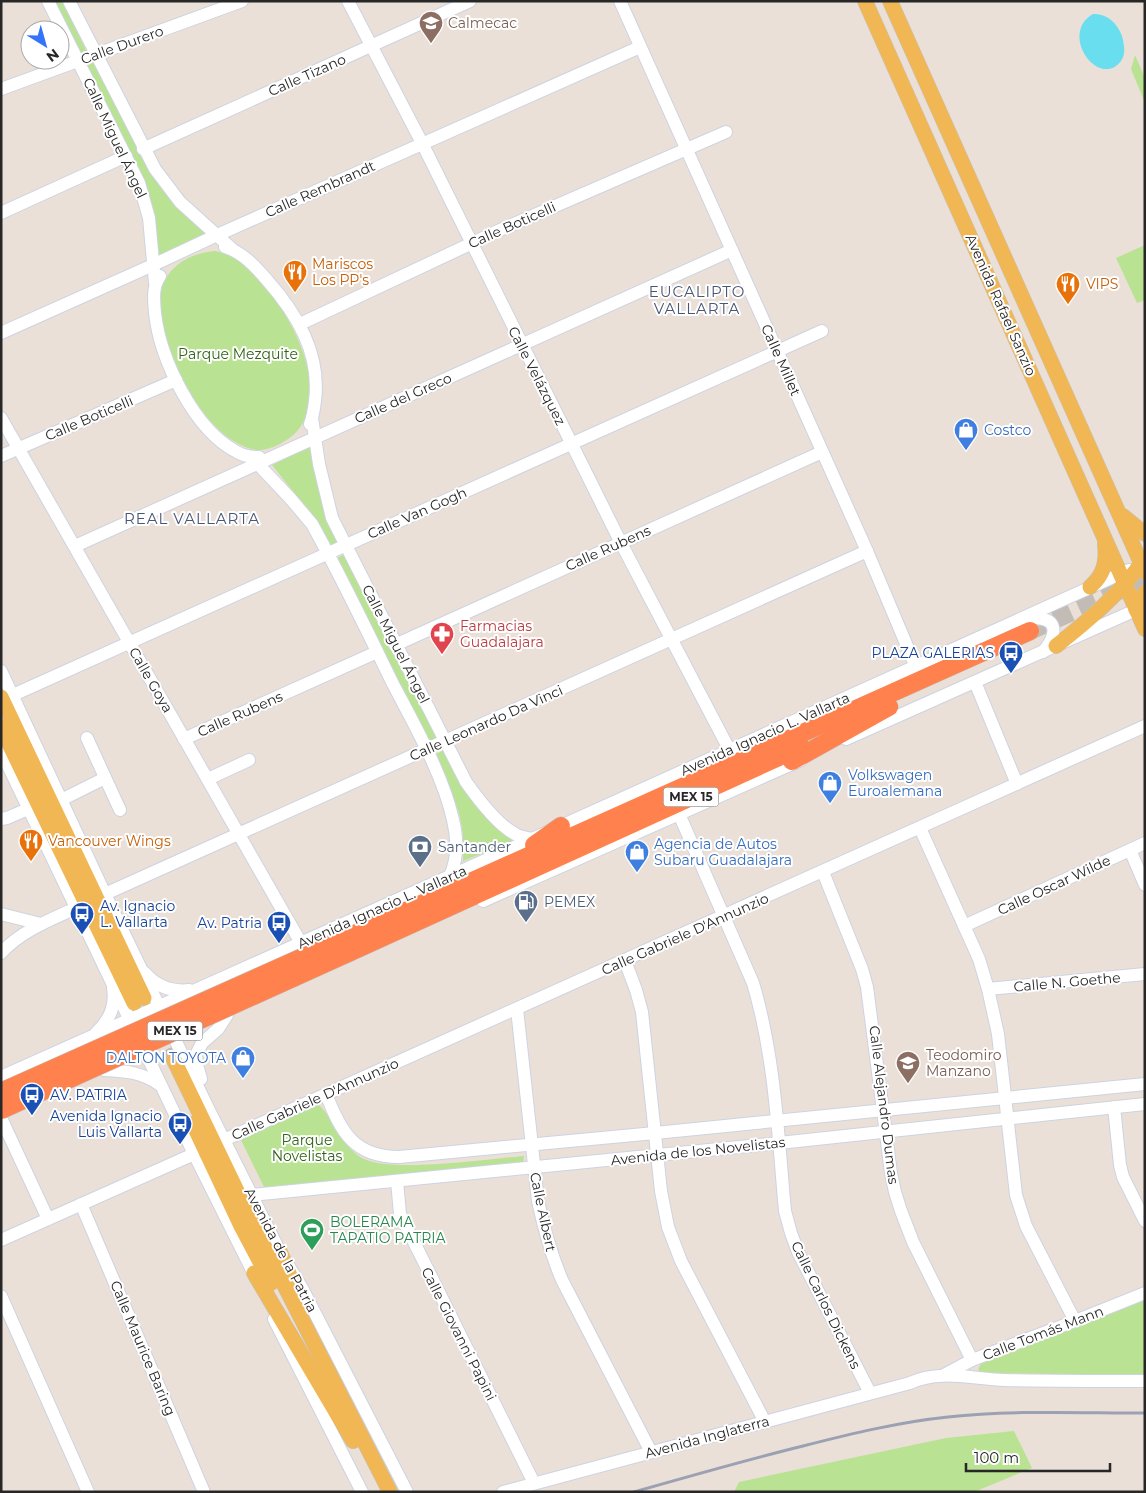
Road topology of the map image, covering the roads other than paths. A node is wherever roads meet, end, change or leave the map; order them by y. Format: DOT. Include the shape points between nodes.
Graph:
graph roads {
  1 [pos="48,1"];
  2 [pos="69,1"];
  3 [pos="242,1"];
  4 [pos="348,1"];
  5 [pos="470,1"];
  6 [pos="620,1"];
  7 [pos="865,1"];
  8 [pos="890,1"];
  9 [pos="371,46"];
  10 [pos="640,47"];
  11 [pos="96,54"];
  12 [pos="78,61"];
  13 [pos="1,89"];
  14 [pos="726,132"];
  15 [pos="422,143"];
  16 [pos="143,149"];
  17 [pos="686,149"];
  18 [pos="126,156"];
  19 [pos="1,213"];
  20 [pos="215,236"];
  21 [pos="201,242"];
  22 [pos="472,243"];
  23 [pos="232,249"];
  24 [pos="732,250"];
  25 [pos="174,256"];
  26 [pos="153,266"];
  27 [pos="155,283"];
  28 [pos="300,324"];
  29 [pos="822,331"];
  30 [pos="1,334"];
  31 [pos="521,345"];
  32 [pos="777,351"];
  33 [pos="176,380"];
  34 [pos="1,418"];
  35 [pos="312,418"];
  36 [pos="315,437"];
  37 [pos="571,444"];
  38 [pos="298,446"];
  39 [pos="18,448"];
  40 [pos="822,452"];
  41 [pos="1,456"];
  42 [pos="275,456"];
  43 [pos="254,461"];
  44 [pos="1118,512"];
  45 [pos="1145,534"];
  46 [pos="1103,535"];
  47 [pos="621,543"];
  48 [pos="346,545"];
  49 [pos="74,546"];
  50 [pos="867,552"];
  51 [pos="327,553"];
  52 [pos="1144,566"];
  53 [pos="1123,579"];
  54 [pos="1090,587"];
  55 [pos="1145,592"];
  56 [pos="1140,608"];
  57 [pos="1145,629"];
  58 [pos="1036,638"];
  59 [pos="672,639"];
  60 [pos="129,643"];
  61 [pos="395,644"];
  62 [pos="377,652"];
  63 [pos="915,665"];
  64 [pos="1,671"];
  65 [pos="975,682"];
  66 [pos="7,696"];
  67 [pos="889,707"];
  68 [pos="1145,726"];
  69 [pos="1,727"];
  70 [pos="88,738"];
  71 [pos="184,739"];
  72 [pos="446,741"];
  73 [pos="427,750"];
  74 [pos="729,750"];
  75 [pos="1,751"];
  76 [pos="249,760"];
  77 [pos="769,774"];
  78 [pos="105,778"];
  79 [pos="208,779"];
  80 [pos="1017,784"];
  81 [pos="61,800"];
  82 [pos="28,809"];
  83 [pos="120,810"];
  84 [pos="679,814"];
  85 [pos="1,819"];
  86 [pos="561,826"];
  87 [pos="920,828"];
  88 [pos="240,834"];
  89 [pos="532,839"];
  90 [pos="1145,844"];
  91 [pos="1130,850"];
  92 [pos="503,867"];
  93 [pos="823,872"];
  94 [pos="450,876"];
  95 [pos="533,879"];
  96 [pos="1145,885"];
  97 [pos="105,894"];
  98 [pos="76,908"];
  99 [pos="1,914"];
  100 [pos="724,916"];
  101 [pos="41,924"];
  102 [pos="964,926"];
  103 [pos="301,942"];
  104 [pos="347,948"];
  105 [pos="1,953"];
  106 [pos="625,961"];
  107 [pos="139,966"];
  108 [pos="1145,974"];
  109 [pos="111,981"];
  110 [pos="202,987"];
  111 [pos="988,989"];
  112 [pos="159,1006"];
  113 [pos="517,1009"];
  114 [pos="222,1017"];
  115 [pos="129,1019"];
  116 [pos="94,1035"];
  117 [pos="175,1038"];
  118 [pos="73,1044"];
  119 [pos="145,1052"];
  120 [pos="169,1062"];
  121 [pos="104,1070"];
  122 [pos="1,1077"];
  123 [pos="88,1077"];
  124 [pos="1145,1084"];
  125 [pos="162,1086"];
  126 [pos="1,1092"];
  127 [pos="326,1094"];
  128 [pos="1004,1098"];
  129 [pos="1145,1104"];
  130 [pos="1114,1107"];
  131 [pos="208,1108"];
  132 [pos="1,1110"];
  133 [pos="883,1110"];
  134 [pos="1,1117"];
  135 [pos="1007,1119"];
  136 [pos="777,1121"];
  137 [pos="886,1131"];
  138 [pos="655,1133"];
  139 [pos="224,1140"];
  140 [pos="779,1143"];
  141 [pos="532,1145"];
  142 [pos="194,1154"];
  143 [pos="657,1155"];
  144 [pos="534,1167"];
  145 [pos="397,1181"];
  146 [pos="251,1195"];
  147 [pos="81,1204"];
  148 [pos="48,1219"];
  149 [pos="1145,1221"];
  150 [pos="1,1240"];
  151 [pos="279,1250"];
  152 [pos="251,1267"];
  153 [pos="1145,1293"];
  154 [pos="1,1296"];
  155 [pos="1075,1321"];
  156 [pos="972,1360"];
  157 [pos="942,1376"];
  158 [pos="1001,1380"];
  159 [pos="1145,1381"];
  160 [pos="910,1383"];
  161 [pos="870,1393"];
  162 [pos="765,1422"];
  163 [pos="360,1444"];
  164 [pos="651,1452"];
  165 [pos="534,1483"];
  166 [pos="88,1492"];
  167 [pos="204,1492"];
  168 [pos="362,1492"];
  169 [pos="379,1492"];
  170 [pos="390,1492"];
  171 [pos="407,1492"];
  172 [pos="503,1492"];
  1 -- 12 [label="street, Calle Miguel Ángel"];
  2 -- 11 [label="street, Calle Miguel Ángel"];
  3 -- 11 [label="street, Calle Durero"];
  4 -- 9 [label="street, Calle Velázquez"];
  5 -- 9 [label="street, Calle Tizano"];
  6 -- 10 [label="street, Calle Millet"];
  7 -- 46 [label="main road, Avenida Rafael Sanzio"];
  8 -- 44 [label="main road, Avenida Rafael Sanzio"];
  9 -- 15 [label="street, Calle Velázquez"];
  9 -- 16 [label="street, Calle Tizano"];
  10 -- 15 [label="street, Calle Rembrandt"];
  10 -- 17 [label="street, Calle Millet"];
  11 -- 12 [label="street, Calle Durero"];
  11 -- 16 [label="street, Calle Miguel Ángel"];
  12 -- 13 [label="street, Calle Durero"];
  12 -- 18 [label="street, Calle Miguel Ángel"];
  14 -- 17 [label="street, Calle Boticelli"];
  15 -- 20 [label="street, Calle Rembrandt"];
  15 -- 22 [label="street, Calle Velázquez"];
  16 -- 20 [label="street, Calle Miguel Ángel" via="180,202"];
  17 -- 22 [label="street, Calle Boticelli"];
  17 -- 24 [label="street, Calle Millet"];
  18 -- 19 [label="street"];
  18 -- 26 [label="street, Calle Miguel Ángel" via="145,199"];
  20 -- 21 [label="street, Calle Rembrandt"];
  20 -- 23 [label="street, Calle Miguel Ángel"];
  21 -- 23 [label="street, Calle Miguel Ángel"];
  21 -- 25 [label="street, Calle Rembrandt"];
  22 -- 28 [label="street, Calle Boticelli"];
  22 -- 31 [label="street, Calle Velázquez"];
  23 -- 28 [label="street, Calle Miguel Ángel" via="258,270"];
  24 -- 31 [label="street, Calle del Greco"];
  24 -- 32 [label="street, Calle Millet"];
  25 -- 26 [label="street, Calle Rembrandt"];
  25 -- 27 [label="street"];
  26 -- 27 [label="street, Calle Miguel Ángel"];
  26 -- 30 [label="street, Calle Rembrandt"];
  27 -- 33 [label="street, Calle Miguel Ángel" via="158,327 164,353"];
  28 -- 35 [label="street, Calle Miguel Ángel" via="315,372"];
  29 -- 32 [label="street, Calle Van Gogh"];
  31 -- 36 [label="street, Calle del Greco"];
  31 -- 37 [label="street, Calle Velázquez"];
  32 -- 37 [label="street, Calle Van Gogh"];
  32 -- 40 [label="street, Calle Millet"];
  33 -- 39 [label="street, Calle Boticelli"];
  33 -- 43 [label="street, Calle Miguel Ángel" via="210,430 223,443"];
  34 -- 39 [label="street, Calle Goya"];
  35 -- 36 [label="street, Calle Miguel Ángel"];
  35 -- 38 [label="street, Calle Miguel Ángel"];
  36 -- 38 [label="street, Calle del Greco"];
  36 -- 48 [label="street, Calle Miguel Ángel" via="327,505"];
  37 -- 47 [label="street, Calle Velázquez"];
  37 -- 48 [label="street, Calle Van Gogh"];
  38 -- 42 [label="street, Calle del Greco"];
  39 -- 41 [label="street, Calle Boticelli"];
  39 -- 49 [label="street, Calle Goya"];
  40 -- 47 [label="street, Calle Rubens"];
  40 -- 50 [label="street, Calle Millet"];
  42 -- 43 [label="street, Calle Miguel Ángel"];
  43 -- 49 [label="street"];
  43 -- 51 [label="street, Calle Miguel Ángel" via="306,517"];
  44 -- 45 [label="main road"];
  44 -- 52 [label="main road, Avenida Rafael Sanzio"];
  46 -- 53 [label="main road, Avenida Rafael Sanzio"];
  46 -- 54 [label="main road" via="1106,560 1098,580"];
  47 -- 59 [label="street, Calle Velázquez"];
  47 -- 61 [label="street, Calle Rubens"];
  48 -- 51 [label="street, Calle Van Gogh"];
  48 -- 61 [label="street, Calle Miguel Ángel"];
  49 -- 60 [label="street, Calle Goya"];
  50 -- 59 [label="street, Calle Leonardo Da Vinci"];
  50 -- 63 [label="street, Calle Millet"];
  51 -- 60 [label="street, Calle Van Gogh"];
  51 -- 62 [label="street, Calle Miguel Ángel"];
  52 -- 53 [label="main road"];
  53 -- 54 [label="street, Avenida Ignacio L. Vallarta"];
  53 -- 56 [label="main road, Avenida Rafael Sanzio"];
  53 -- 58 [label="main road" via="1095,615"];
  54 -- 58 [label="street, Avenida Ignacio L. Vallarta"];
  55 -- 56 [label="main road"];
  56 -- 57 [label="main road, Avenida Rafael Sanzio"];
  56 -- 58 [label="street, Avenida Ignacio L. Vallarta"];
  58 -- 63 [label="street, Avenida Ignacio L. Vallarta"];
  58 -- 65 [label="street, Avenida Ignacio L. Vallarta"];
  58 -- 67 [label="highway, Avenida Ignacio L. Vallarta / MEX 15"];
  58 -- 92 [label="highway, Avenida Ignacio L. Vallarta / MEX 15"];
  59 -- 72 [label="street, Calle Leonardo Da Vinci"];
  59 -- 74 [label="street, Calle Velázquez"];
  60 -- 66 [label="street, Calle Van Gogh"];
  60 -- 71 [label="street, Calle Goya"];
  61 -- 72 [label="street, Calle Miguel Ángel"];
  62 -- 71 [label="street, Calle Rubens"];
  62 -- 73 [label="street, Calle Miguel Ángel"];
  63 -- 74 [label="street, Avenida Ignacio L. Vallarta"];
  64 -- 66 [label="street, Avenida de la Patria"];
  65 -- 77 [label="street, Avenida Ignacio L. Vallarta"];
  65 -- 80 [label="street"];
  66 -- 69 [label="main road" via="139,1001"];
  66 -- 81 [label="street, Avenida de la Patria"];
  67 -- 77 [label="highway"];
  67 -- 104 [label="highway, Avenida Ignacio L. Vallarta / MEX 15"];
  68 -- 80 [label="street, Calle Gabriele D'Annunzio"];
  70 -- 78 [label="street"];
  71 -- 79 [label="street, Calle Goya"];
  72 -- 73 [label="street, Calle Leonardo Da Vinci"];
  72 -- 89 [label="street, Calle Miguel Ángel" via="476,796 511,831"];
  73 -- 88 [label="street, Calle Leonardo Da Vinci"];
  73 -- 94 [label="street, Calle Miguel Ángel" via="453,820 457,853"];
  74 -- 86 [label="street, Avenida Ignacio L. Vallarta"];
  75 -- 82 [label="street"];
  76 -- 79 [label="street"];
  77 -- 84 [label="street, Avenida Ignacio L. Vallarta"];
  78 -- 81 [label="street"];
  78 -- 83 [label="street"];
  79 -- 88 [label="street, Calle Goya"];
  80 -- 87 [label="street, Calle Gabriele D'Annunzio"];
  81 -- 97 [label="street, Avenida de la Patria"];
  82 -- 85 [label="street"];
  82 -- 98 [label="street"];
  84 -- 95 [label="street, Avenida Ignacio L. Vallarta"];
  84 -- 100 [label="street, Calle Carlos Dickens"];
  86 -- 89 [label="street, Avenida Ignacio L. Vallarta"];
  86 -- 92 [label="highway"];
  87 -- 93 [label="street, Calle Gabriele D'Annunzio"];
  87 -- 102 [label="street"];
  88 -- 97 [label="street, Calle Leonardo Da Vinci"];
  88 -- 103 [label="street, Calle Goya"];
  89 -- 94 [label="street, Avenida Ignacio L. Vallarta"];
  90 -- 91 [label="street, Calle Oscar Wilde"];
  91 -- 96 [label="street"];
  91 -- 102 [label="street, Calle Oscar Wilde"];
  92 -- 104 [label="highway, Avenida Ignacio L. Vallarta / MEX 15"];
  93 -- 100 [label="street, Calle Gabriele D'Annunzio"];
  93 -- 133 [label="street, Calle Alejandro Dumas" via="868,987"];
  94 -- 103 [label="street, Avenida Ignacio L. Vallarta"];
  95 -- 104 [label="highway" via="378,944"];
  95 -- 114 [label="street, Avenida Ignacio L. Vallarta"];
  97 -- 107 [label="street, Avenida de la Patria"];
  98 -- 101 [label="street"];
  98 -- 109 [label="street"];
  99 -- 101 [label="street"];
  100 -- 106 [label="street, Calle Gabriele D'Annunzio"];
  100 -- 136 [label="street, Calle Carlos Dickens" via="753,983 761,1011"];
  101 -- 105 [label="street"];
  102 -- 111 [label="street"];
  103 -- 110 [label="street, Avenida Ignacio L. Vallarta"];
  104 -- 126 [label="highway, Avenida Ignacio L. Vallarta / MEX 15, bridge"];
  104 -- 132 [label="highway, Avenida Ignacio L. Vallarta / MEX 15, bridge"];
  106 -- 113 [label="street, Calle Gabriele D'Annunzio"];
  106 -- 138 [label="street" via="642,1012"];
  107 -- 110 [label="street" via="163,988 182,991"];
  107 -- 112 [label="street, Avenida de la Patria"];
  108 -- 111 [label="street, Calle N. Goethe"];
  109 -- 115 [label="street"];
  109 -- 116 [label="street" via="112,1009 102,1028"];
  110 -- 112 [label="street, Avenida Ignacio L. Vallarta"];
  110 -- 114 [label="street" via="182,1003 178,1011 182,1021 193,1024"];
  111 -- 128 [label="street"];
  112 -- 115 [label="street, Avenida Ignacio L. Vallarta"];
  112 -- 117 [label="street, Avenida de la Patria"];
  113 -- 127 [label="street, Calle Gabriele D'Annunzio"];
  113 -- 141 [label="street, Calle Albert"];
  114 -- 117 [label="street, Avenida Ignacio L. Vallarta"];
  114 -- 131 [label="street" via="218,1029 202,1042 196,1055"];
  115 -- 116 [label="street, Avenida Ignacio L. Vallarta"];
  115 -- 119 [label="street"];
  116 -- 118 [label="street, Avenida Ignacio L. Vallarta"];
  117 -- 119 [label="street, Avenida Ignacio L. Vallarta"];
  117 -- 131 [label="street, Avenida de la Patria"];
  118 -- 122 [label="street, Avenida Ignacio L. Vallarta"];
  118 -- 123 [label="street" via="92,1046 101,1053 101,1062"];
  119 -- 121 [label="street, Avenida Ignacio L. Vallarta"];
  119 -- 125 [label="street"];
  120 -- 163 [label="main road, Avenida de la Patria" via="251,1220"];
  121 -- 123 [label="street, Avenida Ignacio L. Vallarta"];
  121 -- 125 [label="street" via="140,1074"];
  123 -- 134 [label="street, Avenida Ignacio L. Vallarta"];
  124 -- 128 [label="street, Avenida de los Novelistas"];
  125 -- 142 [label="street"];
  127 -- 139 [label="street, Calle Gabriele D'Annunzio"];
  127 -- 141 [label="street, Avenida de los Novelistas" via="348,1137 365,1152 378,1156"];
  128 -- 133 [label="street, Avenida de los Novelistas"];
  128 -- 135 [label="street"];
  129 -- 130 [label="street, Avenida de los Novelistas"];
  130 -- 135 [label="street, Avenida de los Novelistas"];
  130 -- 149 [label="street" via="1123,1177"];
  131 -- 139 [label="street, Avenida de la Patria"];
  133 -- 136 [label="street, Avenida de los Novelistas"];
  133 -- 137 [label="street, Calle Alejandro Dumas"];
  134 -- 148 [label="street"];
  135 -- 137 [label="street, Avenida de los Novelistas"];
  135 -- 155 [label="street" via="1013,1182 1026,1226"];
  136 -- 138 [label="street, Avenida de los Novelistas"];
  136 -- 140 [label="street, Calle Carlos Dickens"];
  137 -- 140 [label="street, Avenida de los Novelistas"];
  137 -- 156 [label="street, Calle Alejandro Dumas" via="895,1192 906,1226"];
  138 -- 141 [label="street, Avenida de los Novelistas"];
  138 -- 143 [label="street"];
  139 -- 146 [label="street, Avenida de la Patria"];
  140 -- 143 [label="street, Avenida de los Novelistas"];
  140 -- 161 [label="street, Calle Carlos Dickens" via="785,1211 791,1233"];
  141 -- 144 [label="street, Calle Albert"];
  142 -- 147 [label="street"];
  142 -- 152 [label="street"];
  143 -- 144 [label="street, Avenida de los Novelistas"];
  143 -- 162 [label="street" via="668,1227 678,1252"];
  144 -- 145 [label="street, Avenida de los Novelistas"];
  144 -- 164 [label="street, Calle Albert" via="542,1220 552,1257"];
  145 -- 146 [label="street, Avenida de los Novelistas"];
  145 -- 165 [label="street, Calle Giovanni Papini" via="400,1214"];
  146 -- 151 [label="street, Avenida de la Patria"];
  147 -- 148 [label="street"];
  147 -- 167 [label="street, Calle Maurice Baring"];
  148 -- 150 [label="street"];
  151 -- 163 [label="main road" via="350,1399"];
  151 -- 171 [label="street, Avenida de la Patria" via="302,1288"];
  152 -- 163 [label="main road"];
  152 -- 168 [label="street" via="272,1316"];
  153 -- 155 [label="street, Calle Tomás Mann"];
  154 -- 166 [label="street"];
  155 -- 156 [label="street, Calle Tomás Mann"];
  156 -- 157 [label="street, Calle Tomás Mann"];
  157 -- 158 [label="street, Avenida Inglaterra"];
  157 -- 160 [label="street, Avenida Inglaterra" via="922,1377"];
  158 -- 159 [label="street, Avenida Inglaterra"];
  158 -- 160 [label="street, Avenida Inglaterra" via="987,1383"];
  160 -- 161 [label="street, Avenida Inglaterra"];
  161 -- 162 [label="street, Avenida Inglaterra"];
  162 -- 164 [label="street, Avenida Inglaterra"];
  163 -- 169 [label="main road, Avenida de la Patria"];
  163 -- 170 [label="main road, Avenida de la Patria"];
  164 -- 165 [label="street, Avenida Inglaterra"];
  165 -- 172 [label="street, Avenida Inglaterra"];
}
